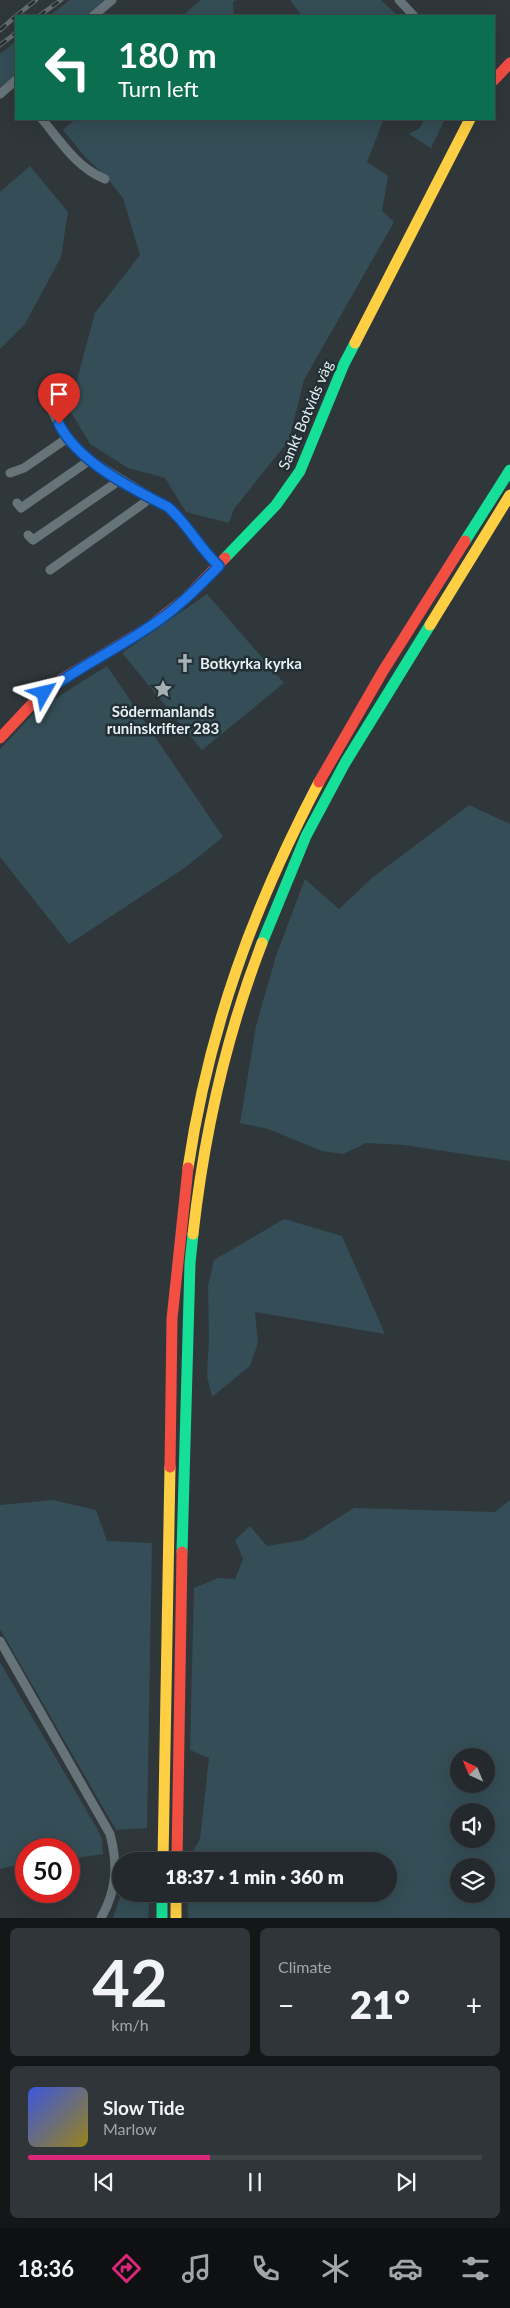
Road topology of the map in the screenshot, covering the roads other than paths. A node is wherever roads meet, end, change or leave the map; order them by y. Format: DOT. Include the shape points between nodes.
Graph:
graph roads {
  1 [pos="112,0"];
  2 [pos="399,0"];
  3 [pos="94,15"];
  4 [pos="413,15"];
  5 [pos="510,63"];
  6 [pos="495,79"];
  7 [pos="15,83"];
  8 [pos="0,94"];
  9 [pos="43,120"];
  10 [pos="469,120"];
  11 [pos="105,179"];
  12 [pos="51,409"];
  13 [pos="66,439"];
  14 [pos="90,460"];
  15 [pos="510,470"];
  16 [pos="10,473"];
  17 [pos="120,480"];
  18 [pos="510,495"];
  19 [pos="149,497"];
  20 [pos="17,503"];
  21 [pos="28,535"];
  22 [pos="219,566"];
  23 [pos="50,570"];
  24 [pos="0,738"];
  25 [pos="0,1642"];
  26 [pos="163,1852"];
  27 [pos="177,1852"];
  28 [pos="162,1902"];
  29 [pos="176,1902"];
  30 [pos="101,1918"];
  31 [pos="162,1918"];
  32 [pos="176,1918"];
  1 -- 3 [label="street"];
  2 -- 4 [label="street"];
  5 -- 6 [label="main road"];
  7 -- 8 [label="street"];
  9 -- 11 [label="street" via="81,166"];
  10 -- 22 [label="main road, Sankt Botvids väg" via="344,364 300,471 276,504"];
  12 -- 13 [label="street"];
  13 -- 14 [label="street"];
  13 -- 16 [label="street" via="24,468"];
  14 -- 17 [label="street"];
  14 -- 20 [label="street" via="21,508"];
  15 -- 26 [label="main road" via="332,756 269,882 217,1029 198,1106 183,1189 174,1290"];
  17 -- 19 [label="street"];
  17 -- 21 [label="street" via="33,540"];
  18 -- 27 [label="main road" via="354,747 306,836 253,966 231,1034 198,1191 190,1263"];
  19 -- 22 [label="street" via="179,516 201,548"];
  19 -- 23 [label="street"];
  22 -- 24 [label="main road, Sankt Botvids väg" via="166,615 56,684"];
  25 -- 30 [label="street" via="110,1834 116,1866 115,1884"];
  28 -- 31 [label="main road"];
  29 -- 32 [label="main road"];
}
